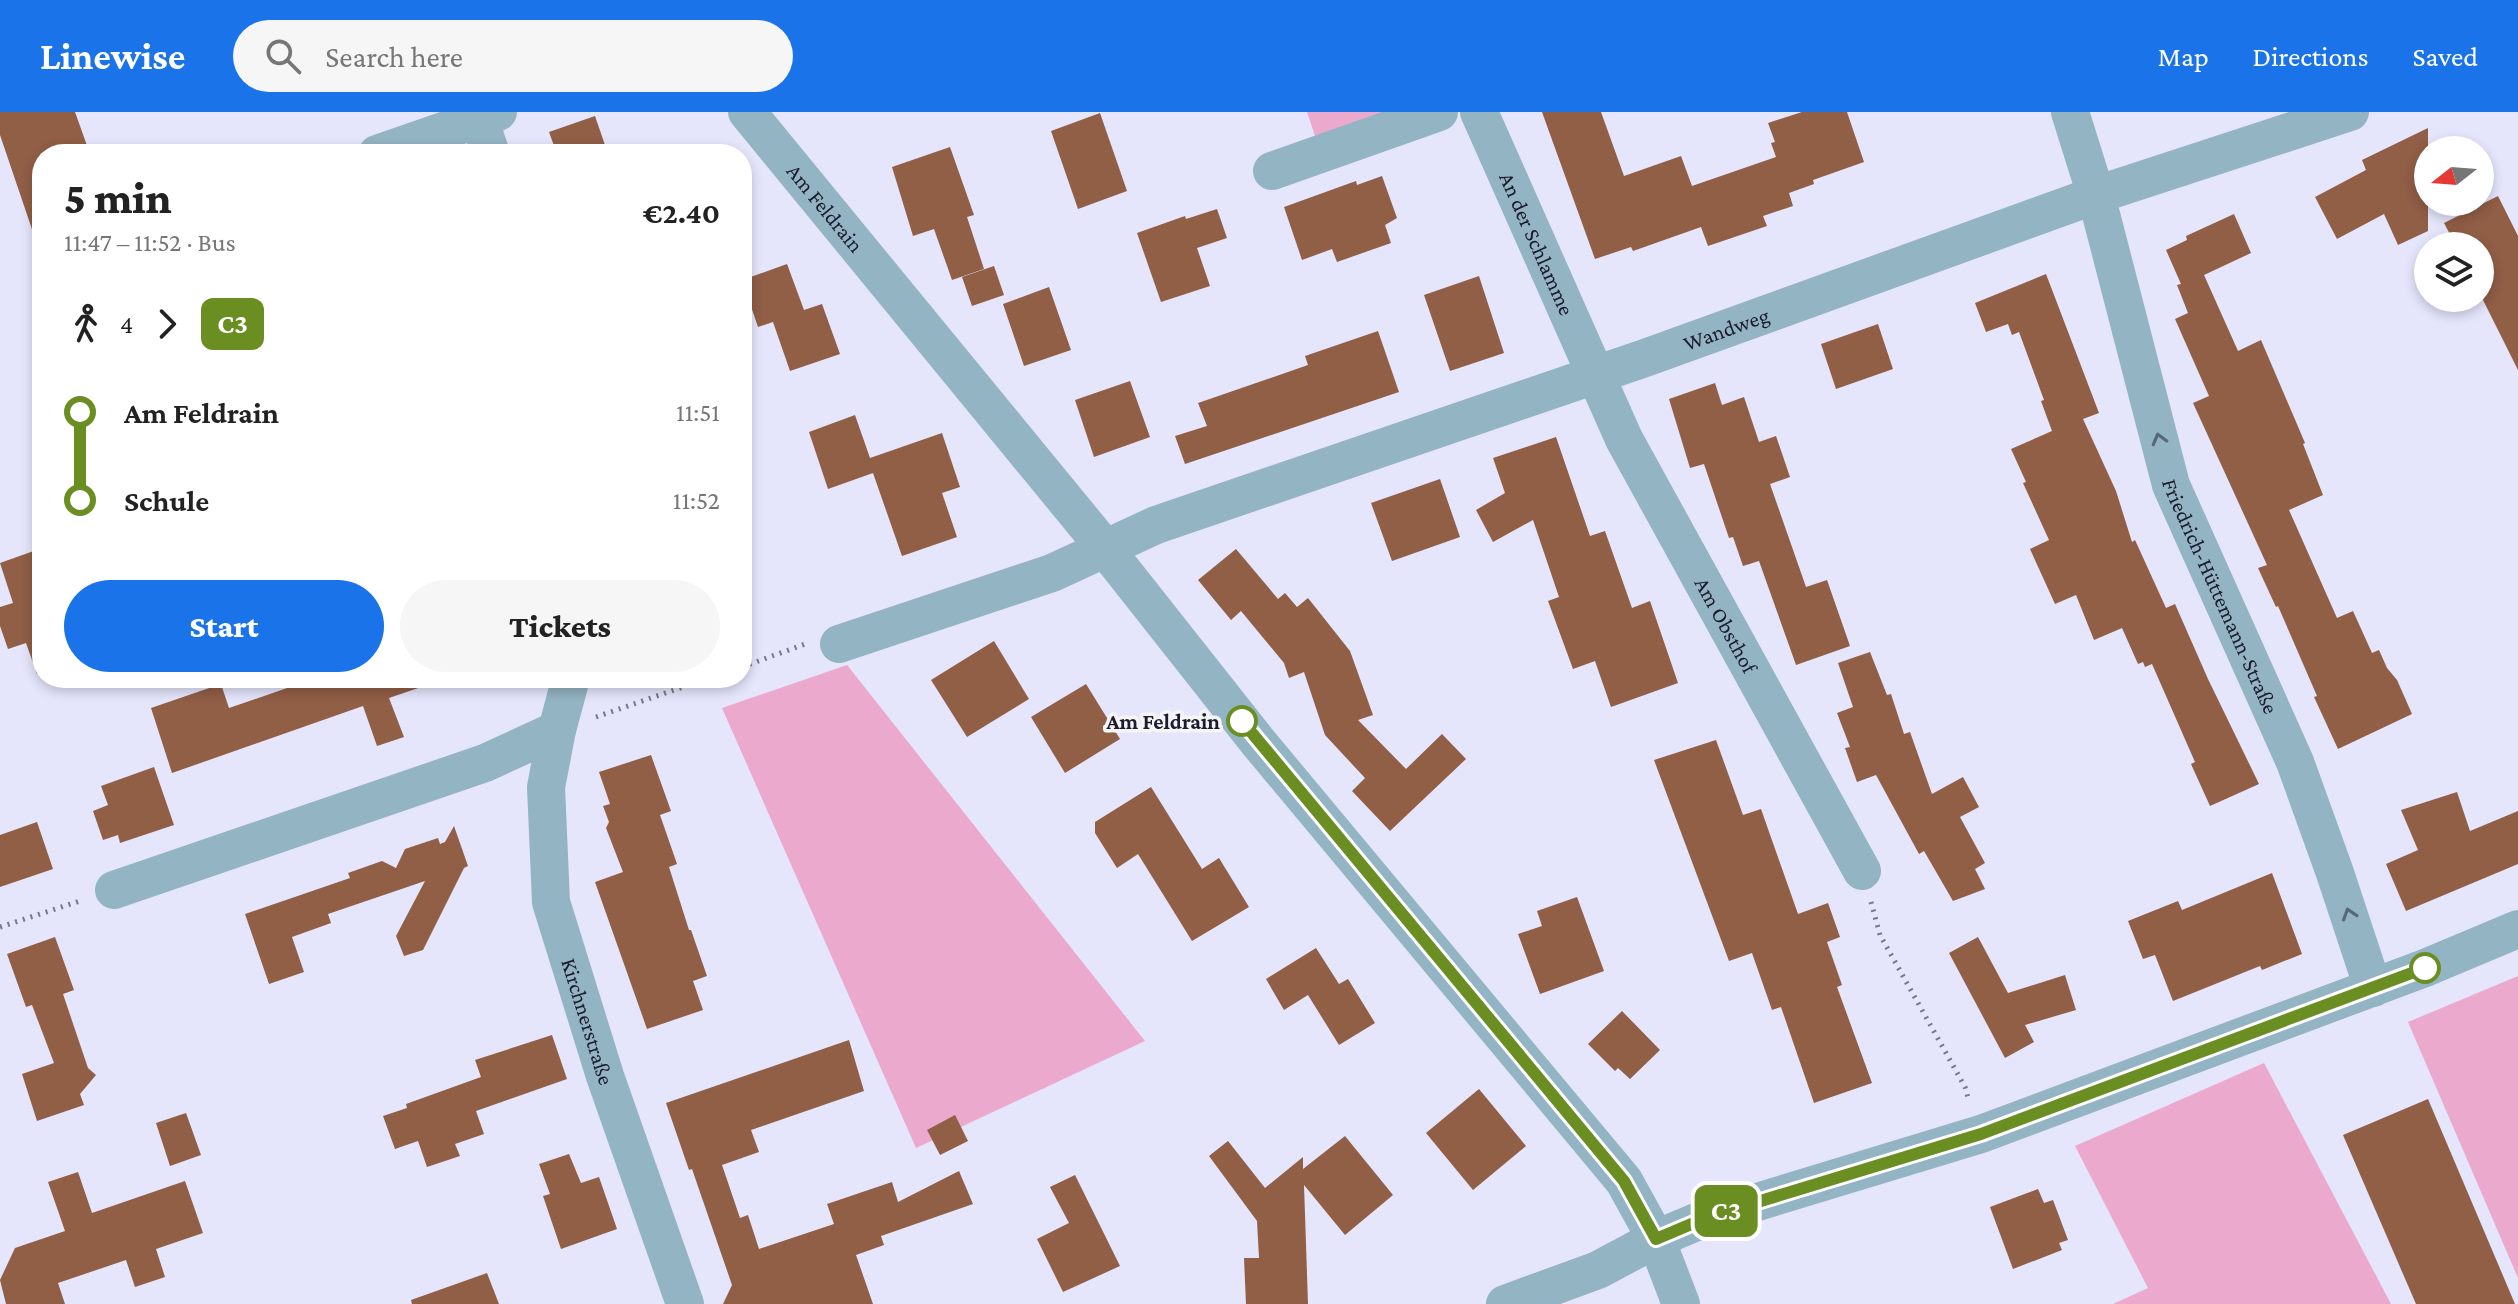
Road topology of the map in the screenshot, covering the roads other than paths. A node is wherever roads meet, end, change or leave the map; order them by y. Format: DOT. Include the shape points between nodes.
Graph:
graph roads {
  1 [pos="747,112"];
  2 [pos="1439,112"];
  3 [pos="1479,112"];
  4 [pos="2070,112"];
  5 [pos="2350,112"];
  6 [pos="490,128"];
  7 [pos="420,144"];
  8 [pos="1272,171"];
  9 [pos="2096,195"];
  10 [pos="1595,376"];
  11 [pos="1104,547"];
  12 [pos="839,644"];
  13 [pos="568,688"];
  14 [pos="557,730"];
  15 [pos="1862,871"];
  16 [pos="114,890"];
  17 [pos="2518,929"];
  18 [pos="2373,988"];
  19 [pos="1656,1239"];
  20 [pos="685,1304"];
  21 [pos="1505,1304"];
  22 [pos="1681,1304"];
  1 -- 11 [label="street, Am Feldrain"];
  2 -- 8 [label="street"];
  3 -- 10 [label="street, An der Schlamme"];
  4 -- 9 [label="street"];
  5 -- 9 [label="street, Wandweg"];
  6 -- 7 [label="street"];
  9 -- 10 [label="street, Wandweg"];
  18 -- 9 [label="street, Friedrich-Hüttemann-Straße, one-way" via="2295,762 2171,485"];
  10 -- 11 [label="street, Wandweg"];
  10 -- 15 [label="street, Am Obsthof" via="1624,439"];
  11 -- 12 [label="street, Wandweg" via="1052,573"];
  11 -- 19 [label="street, Am Feldrain" via="1258,742 1624,1181"];
  13 -- 14 [label="street, Kirchnerstraße"];
  14 -- 16 [label="street" via="485,763"];
  14 -- 20 [label="street, Kirchnerstraße" via="546,787 551,902"];
  17 -- 18 [label="street"];
  18 -- 19 [label="street" via="1981,1134 1708,1217"];
  19 -- 21 [label="street" via="1598,1270"];
  19 -- 22 [label="street, Am Feldrain"];
}
